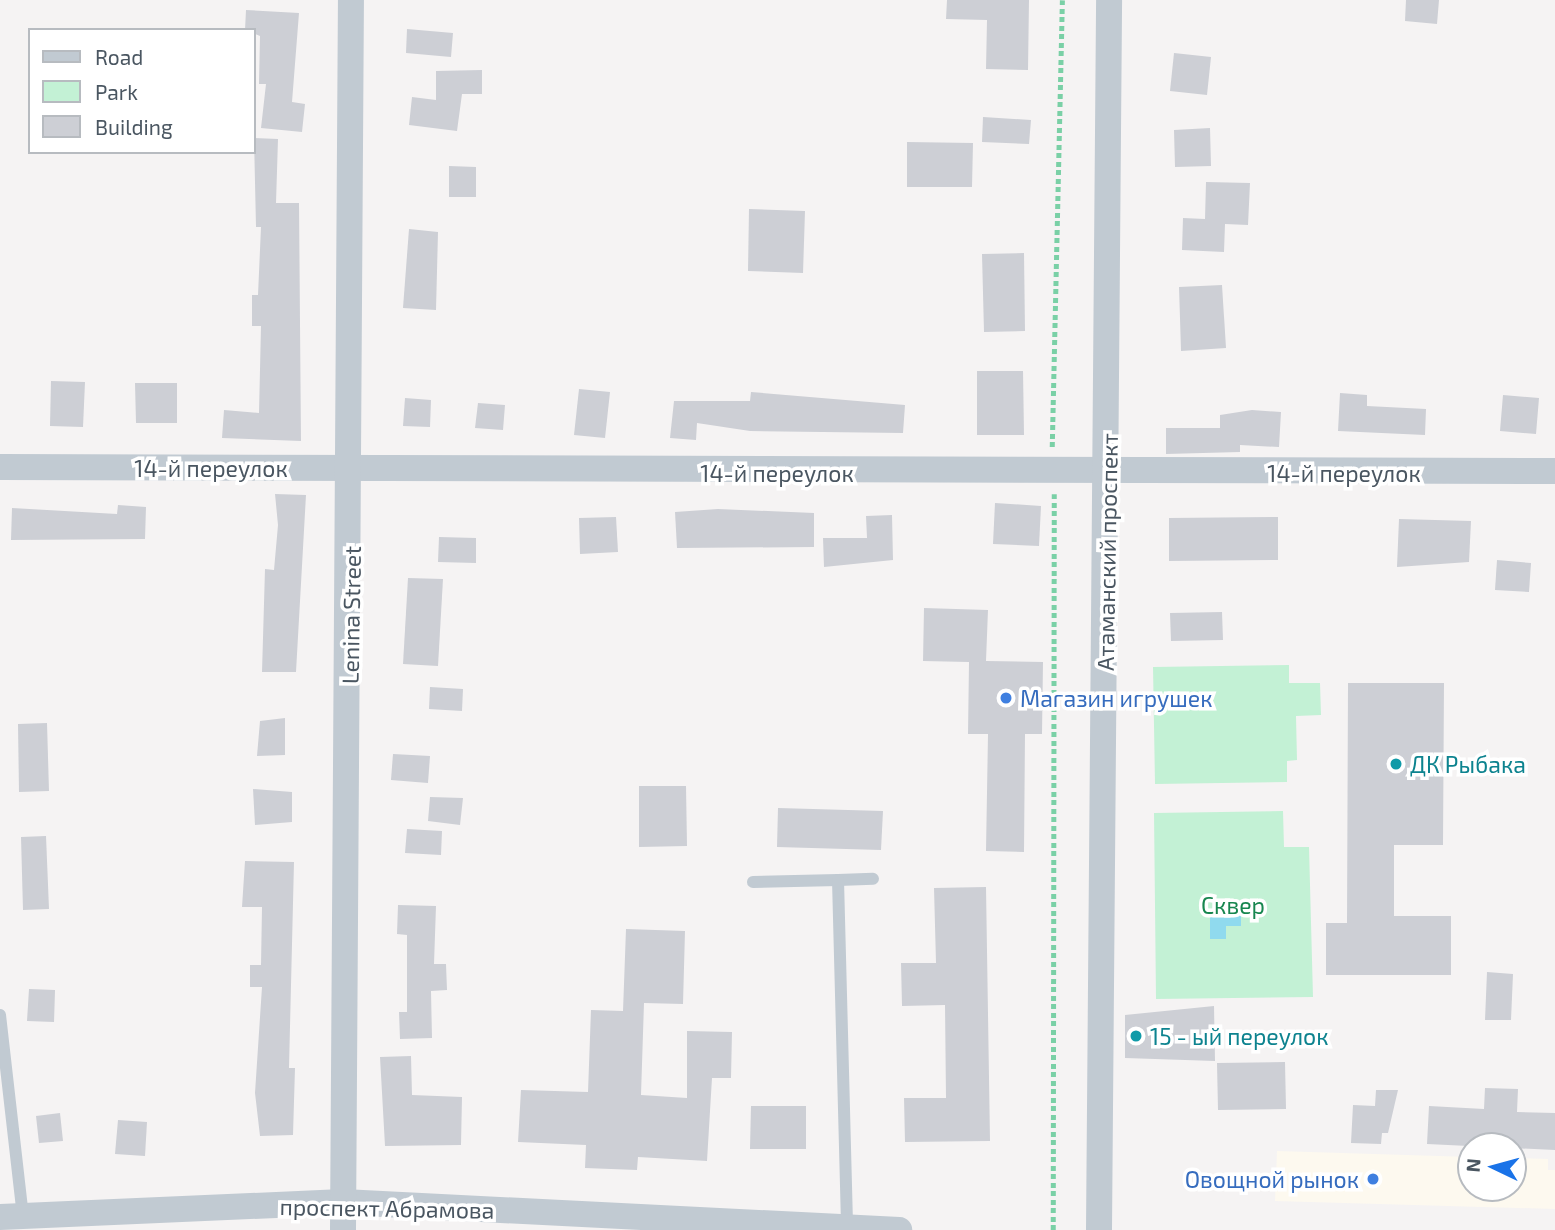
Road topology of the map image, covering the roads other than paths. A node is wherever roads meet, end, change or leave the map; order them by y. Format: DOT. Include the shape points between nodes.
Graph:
graph roads {
  1 [pos="351,0"];
  2 [pos="1109,0"];
  3 [pos="0,467"];
  4 [pos="352,469"];
  5 [pos="1555,471"];
  6 [pos="1108,474"];
  7 [pos="873,879"];
  8 [pos="838,880"];
  9 [pos="753,882"];
  10 [pos="0,1022"];
  11 [pos="343,1202"];
  12 [pos="12,1217"];
  13 [pos="847,1227"];
  14 [pos="343,1230"];
  15 [pos="899,1230"];
  16 [pos="1099,1230"];
  1 -- 4 [label="street, Lenina Street"];
  2 -- 6 [label="street, Атаманский проспект"];
  3 -- 4 [label="street, 14-й переулок"];
  4 -- 6 [label="street, 14-й переулок"];
  4 -- 11 [label="street, Lenina Street"];
  5 -- 6 [label="street, 14-й переулок"];
  6 -- 16 [label="street, Атаманский проспект"];
  7 -- 8 [label="lane"];
  8 -- 9 [label="lane"];
  8 -- 13 [label="lane"];
  10 -- 12 [label="lane"];
  11 -- 12 [label="street, проспект Абрамова"];
  11 -- 13 [label="street, проспект Абрамова"];
  11 -- 14 [label="street, Lenina Street"];
  13 -- 15 [label="street, проспект Абрамова"];
}
